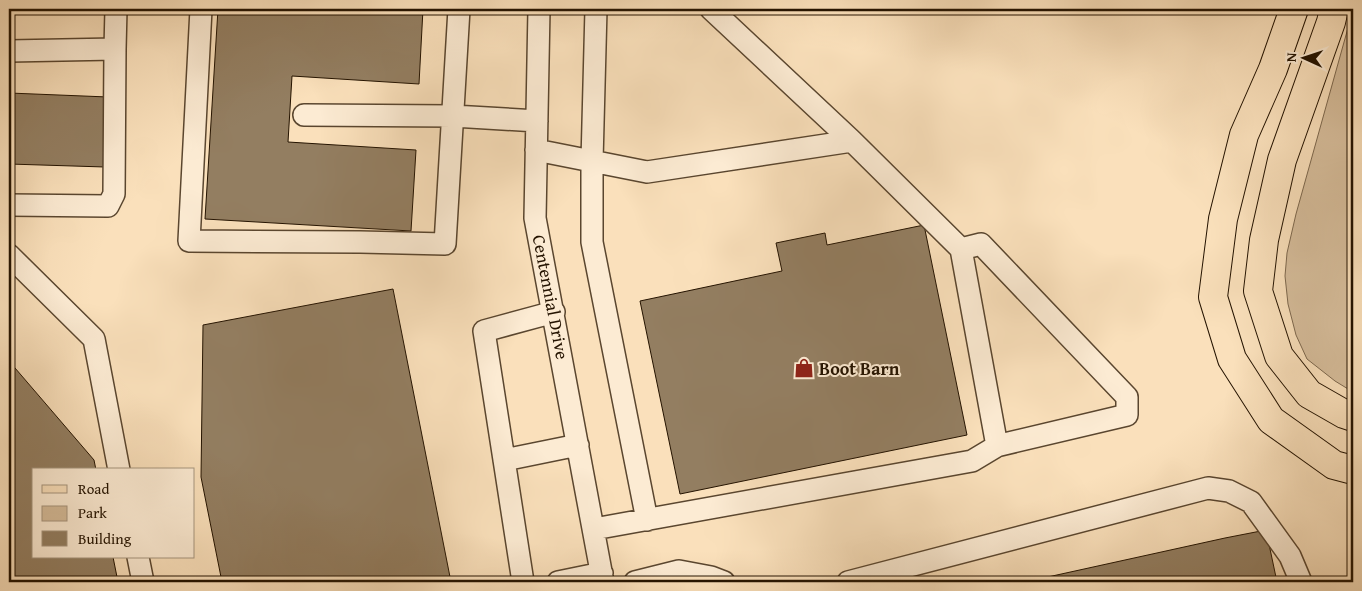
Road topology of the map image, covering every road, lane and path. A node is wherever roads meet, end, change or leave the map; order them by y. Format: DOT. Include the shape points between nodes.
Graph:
graph roads {
  1 [pos="116,9"];
  2 [pos="201,9"];
  3 [pos="459,9"];
  4 [pos="539,9"];
  5 [pos="596,9"];
  6 [pos="711,9"];
  7 [pos="1294,9"];
  8 [pos="1334,9"];
  9 [pos="115,49"];
  10 [pos="9,51"];
  11 [pos="304,115"];
  12 [pos="453,116"];
  13 [pos="537,121"];
  14 [pos="852,141"];
  15 [pos="536,150"];
  16 [pos="592,161"];
  17 [pos="9,205"];
  18 [pos="961,249"];
  19 [pos="9,255"];
  20 [pos="554,312"];
  21 [pos="1353,417"];
  22 [pos="578,445"];
  23 [pos="996,446"];
  24 [pos="504,460"];
  25 [pos="119,468"];
  26 [pos="1353,470"];
  27 [pos="647,520"];
  28 [pos="594,529"];
  29 [pos="138,558"];
  30 [pos="603,578"];
  31 [pos="143,582"];
  32 [pos="523,582"];
  33 [pos="558,582"];
  34 [pos="635,582"];
  35 [pos="724,582"];
  36 [pos="848,582"];
  37 [pos="1301,582"];
  1 -- 9 [label="street"];
  2 -- 12 [label="street" via="189,241 445,244"];
  3 -- 12 [label="street"];
  4 -- 13 [label="street, Centennial Drive"];
  5 -- 16 [label="street"];
  6 -- 14 [label="street"];
  7 -- 26 [label="main road" via="1273,69 1244,135 1223,218 1213,298 1232,359 1271,420 1334,465"];
  8 -- 21 [label="main road" via="1282,160 1264,240 1258,291 1279,356 1310,394"];
  9 -- 10 [label="street"];
  9 -- 17 [label="street" via="114,194 108,206"];
  11 -- 12 [label="street"];
  12 -- 13 [label="street"];
  13 -- 15 [label="street, Centennial Drive"];
  14 -- 16 [label="street" via="648,172"];
  14 -- 18 [label="street"];
  15 -- 16 [label="street"];
  15 -- 20 [label="street, Centennial Drive" via="535,218"];
  16 -- 27 [label="street" via="592,242"];
  18 -- 23 [label="street"];
  18 -- 23 [label="street" via="980,244 1127,397 1127,415"];
  19 -- 25 [label="street" via="94,339"];
  20 -- 22 [label="street, Centennial Drive"];
  20 -- 24 [label="street" via="484,331"];
  22 -- 24 [label="street"];
  22 -- 28 [label="street, Centennial Drive"];
  23 -- 27 [label="street" via="972,461"];
  24 -- 32 [label="street"];
  27 -- 28 [label="street"];
  28 -- 30 [label="street, Centennial Drive"];
  29 -- 31 [label="street"];
  30 -- 33 [label="street"];
  34 -- 35 [label="street" via="680,571"];
  36 -- 37 [label="street" via="1208,488 1229,491 1251,502 1290,556"];
}
